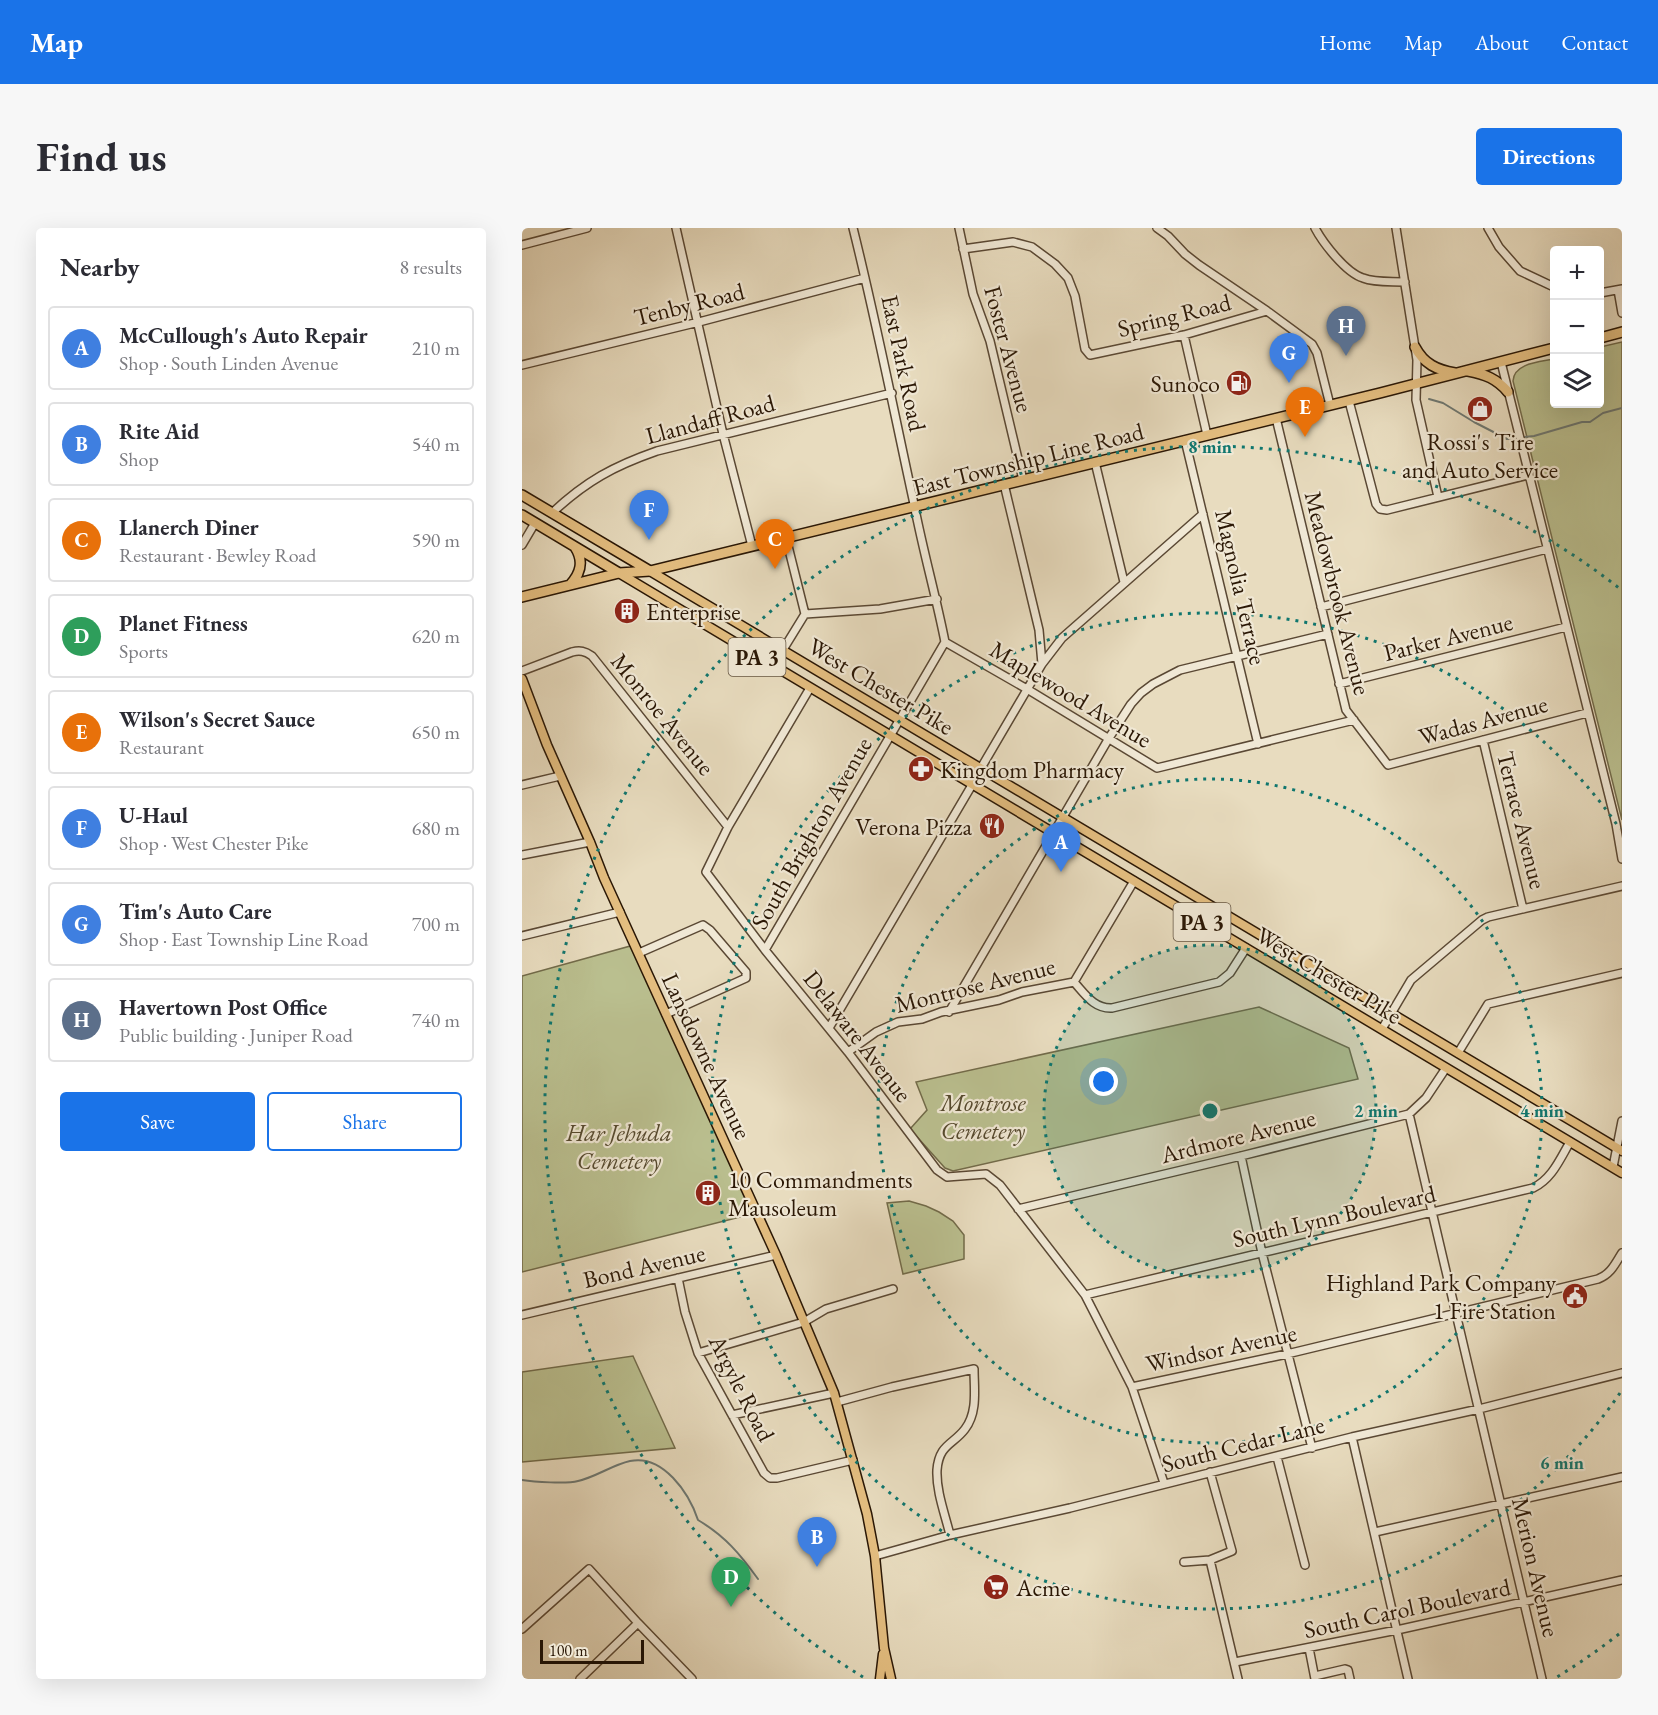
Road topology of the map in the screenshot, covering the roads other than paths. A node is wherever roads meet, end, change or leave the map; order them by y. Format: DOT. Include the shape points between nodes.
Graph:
graph roads {
  1 [pos="587,228"];
  2 [pos="676,228"];
  3 [pos="853,228"];
  4 [pos="959,228"];
  5 [pos="1157,228"];
  6 [pos="1315,228"];
  7 [pos="1396,228"];
  8 [pos="1488,228"];
  9 [pos="566,230"];
  10 [pos="522,246"];
  11 [pos="963,249"];
  12 [pos="866,278"];
  13 [pos="1405,282"];
  14 [pos="1550,286"];
  15 [pos="1620,289"];
  16 [pos="1604,292"];
  17 [pos="1267,311"];
  18 [pos="1622,312"];
  19 [pos="699,322"];
  20 [pos="1622,332"];
  21 [pos="1184,335"];
  22 [pos="1604,337"];
  23 [pos="1415,347"];
  24 [pos="1550,349"];
  25 [pos="1501,362"];
  26 [pos="522,365"];
  27 [pos="1462,372"];
  28 [pos="1416,384"];
  29 [pos="1508,392"];
  30 [pos="892,393"];
  31 [pos="1349,401"];
  32 [pos="1330,405"];
  33 [pos="1276,418"];
  34 [pos="723,434"];
  35 [pos="1207,435"];
  36 [pos="1185,440"];
  37 [pos="1095,462"];
  38 [pos="1528,475"];
  39 [pos="1023,480"];
  40 [pos="1004,484"];
  41 [pos="522,495"];
  42 [pos="1438,497"];
  43 [pos="914,507"];
  44 [pos="552,513"];
  45 [pos="1203,514"];
  46 [pos="522,515"];
  47 [pos="535,523"];
  48 [pos="786,538"];
  49 [pos="522,545"];
  50 [pos="574,546"];
  51 [pos="752,546"];
  52 [pos="1547,549"];
  53 [pos="650,571"];
  54 [pos="618,573"];
  55 [pos="1124,582"];
  56 [pos="570,585"];
  57 [pos="522,597"];
  58 [pos="937,599"];
  59 [pos="1321,607"];
  60 [pos="805,614"];
  61 [pos="1566,627"];
  62 [pos="1328,634"];
  63 [pos="945,642"];
  64 [pos="783,650"];
  65 [pos="1237,655"];
  66 [pos="1041,664"];
  67 [pos="773,666"];
  68 [pos="522,671"];
  69 [pos="522,679"];
  70 [pos="1340,684"];
  71 [pos="810,688"];
  72 [pos="1027,689"];
  73 [pos="1587,713"];
  74 [pos="900,720"];
  75 [pos="1354,720"];
  76 [pos="890,736"];
  77 [pos="1109,738"];
  78 [pos="1483,740"];
  79 [pos="1258,744"];
  80 [pos="1388,765"];
  81 [pos="981,768"];
  82 [pos="560,776"];
  83 [pos="522,785"];
  84 [pos="972,785"];
  85 [pos="1062,817"];
  86 [pos="728,827"];
  87 [pos="1053,833"];
  88 [pos="590,842"];
  89 [pos="522,855"];
  90 [pos="1622,859"];
  91 [pos="1134,881"];
  92 [pos="1622,886"];
  93 [pos="1523,909"];
  94 [pos="620,912"];
  95 [pos="522,936"];
  96 [pos="1246,948"];
  97 [pos="765,950"];
  98 [pos="639,953"];
  99 [pos="1622,973"];
  100 [pos="1074,982"];
  101 [pos="949,1012"];
  102 [pos="1391,1013"];
  103 [pos="666,1014"];
  104 [pos="829,1028"];
  105 [pos="1382,1029"];
  106 [pos="848,1052"];
  107 [pos="1458,1053"];
  108 [pos="1446,1068"];
  109 [pos="1409,1114"];
  110 [pos="1622,1120"];
  111 [pos="1570,1142"];
  112 [pos="1619,1149"];
  113 [pos="1241,1156"];
  114 [pos="1613,1167"];
  115 [pos="1622,1173"];
  116 [pos="1018,1209"];
  117 [pos="1432,1212"];
  118 [pos="1622,1252"];
  119 [pos="1262,1253"];
  120 [pos="776,1255"];
  121 [pos="678,1278"];
  122 [pos="893,1289"];
  123 [pos="1084,1295"];
  124 [pos="1457,1314"];
  125 [pos="522,1315"];
  126 [pos="804,1322"];
  127 [pos="698,1353"];
  128 [pos="1287,1354"];
  129 [pos="1622,1373"];
  130 [pos="1132,1387"];
  131 [pos="835,1397"];
  132 [pos="1479,1409"];
  133 [pos="732,1415"];
  134 [pos="1352,1437"];
  135 [pos="1312,1448"];
  136 [pos="1277,1457"];
  137 [pos="853,1460"];
  138 [pos="1210,1472"];
  139 [pos="1622,1477"];
  140 [pos="1164,1483"];
  141 [pos="1501,1505"];
  142 [pos="1375,1532"];
  143 [pos="950,1535"];
  144 [pos="874,1556"];
  145 [pos="1210,1560"];
  146 [pos="1184,1562"];
  147 [pos="1305,1565"];
  148 [pos="1622,1580"];
  149 [pos="1524,1603"];
  150 [pos="638,1623"];
  151 [pos="522,1629"];
  152 [pos="1396,1630"];
  153 [pos="884,1648"];
  154 [pos="1309,1648"];
  155 [pos="1234,1662"];
  156 [pos="1315,1677"];
  157 [pos="688,1678"];
  158 [pos="580,1679"];
  159 [pos="880,1679"];
  160 [pos="891,1679"];
  161 [pos="1238,1679"];
  162 [pos="1350,1679"];
  163 [pos="1408,1679"];
  164 [pos="1542,1679"];
  1 -- 9 [label="street"];
  2 -- 19 [label="street"];
  3 -- 12 [label="street, East Park Road"];
  4 -- 11 [label="street, Foster Avenue"];
  5 -- 17 [label="street" via="1185,254"];
  6 -- 13 [label="street" via="1349,270 1362,278"];
  7 -- 13 [label="street"];
  8 -- 14 [label="street" via="1520,271"];
  9 -- 10 [label="street"];
  11 -- 21 [label="street, Spring Road" via="1013,242 1032,247 1055,264 1068,278 1075,296 1085,349 1090,355"];
  11 -- 39 [label="street, Foster Avenue" via="973,294 990,341"];
  12 -- 19 [label="street, Tenby Road"];
  12 -- 30 [label="street, East Park Road"];
  13 -- 23 [label="street"];
  15 -- 16 [label="street"];
  15 -- 18 [label="street"];
  17 -- 21 [label="street, Spring Road"];
  17 -- 32 [label="street" via="1315,348"];
  19 -- 26 [label="street, Tenby Road"];
  19 -- 34 [label="street"];
  20 -- 22 [label="highway"];
  21 -- 35 [label="street"];
  23 -- 27 [label="highway" via="1430,365"];
  23 -- 28 [label="street"];
  24 -- 25 [label="highway, East Township Line Road"];
  25 -- 27 [label="highway, East Township Line Road"];
  25 -- 29 [label="street"];
  27 -- 28 [label="highway, East Township Line Road"];
  27 -- 29 [label="highway" via="1494,379"];
  28 -- 31 [label="highway, East Township Line Road"];
  28 -- 42 [label="street" via="1416,400"];
  29 -- 38 [label="street"];
  30 -- 34 [label="street, Llandaff Road"];
  30 -- 43 [label="street, East Park Road"];
  31 -- 32 [label="highway, East Township Line Road"];
  31 -- 42 [label="street" via="1380,509"];
  32 -- 33 [label="highway, East Township Line Road"];
  33 -- 35 [label="highway, East Township Line Road"];
  33 -- 59 [label="street, Meadowbrook Avenue"];
  34 -- 44 [label="street, Llandaff Road" via="626,462 583,486"];
  34 -- 51 [label="street"];
  35 -- 36 [label="highway, East Township Line Road"];
  36 -- 37 [label="highway, East Township Line Road"];
  36 -- 45 [label="street, Magnolia Terrace"];
  37 -- 39 [label="highway, East Township Line Road"];
  37 -- 55 [label="street"];
  38 -- 42 [label="street"];
  38 -- 52 [label="street"];
  39 -- 40 [label="highway, East Township Line Road"];
  40 -- 43 [label="highway, East Township Line Road"];
  40 -- 66 [label="street" via="1039,630"];
  41 -- 44 [label="highway, West Chester Pike / PA 3"];
  43 -- 48 [label="highway, East Township Line Road"];
  43 -- 58 [label="street, East Park Road"];
  44 -- 53 [label="highway, West Chester Pike / PA 3"];
  45 -- 55 [label="street"];
  45 -- 65 [label="street, Magnolia Terrace"];
  46 -- 47 [label="highway, West Chester Pike / PA 3"];
  47 -- 49 [label="street"];
  47 -- 50 [label="highway, West Chester Pike / PA 3"];
  48 -- 51 [label="highway, East Township Line Road"];
  48 -- 60 [label="street"];
  50 -- 54 [label="highway, West Chester Pike / PA 3"];
  50 -- 56 [label="highway" via="580,567"];
  51 -- 53 [label="highway, East Township Line Road"];
  52 -- 59 [label="street"];
  52 -- 61 [label="street"];
  53 -- 54 [label="highway, East Township Line Road"];
  53 -- 64 [label="main road, West Chester Pike / PA 3"];
  54 -- 56 [label="highway, East Township Line Road"];
  54 -- 67 [label="main road, West Chester Pike / PA 3"];
  55 -- 66 [label="street" via="1069,630"];
  56 -- 57 [label="highway, East Township Line Road"];
  58 -- 60 [label="street" via="871,610"];
  58 -- 63 [label="street, East Park Road"];
  59 -- 62 [label="street, Meadowbrook Avenue"];
  60 -- 64 [label="street"];
  61 -- 70 [label="street, Parker Avenue"];
  61 -- 73 [label="street"];
  62 -- 65 [label="street"];
  62 -- 70 [label="street, Meadowbrook Avenue"];
  63 -- 72 [label="street, Maplewood Avenue"];
  63 -- 74 [label="street, South Brighton Avenue"];
  64 -- 67 [label="street"];
  64 -- 74 [label="main road, West Chester Pike / PA 3"];
  65 -- 77 [label="street" via="1180,670 1153,684 1131,704"];
  65 -- 79 [label="street, Magnolia Terrace"];
  66 -- 72 [label="street"];
  67 -- 71 [label="main road, West Chester Pike / PA 3"];
  68 -- 86 [label="street, Monroe Avenue" via="572,652 587,652"];
  69 -- 82 [label="main road, Lansdowne Avenue"];
  70 -- 75 [label="street, Meadowbrook Avenue" via="1346,710"];
  71 -- 76 [label="main road, West Chester Pike / PA 3"];
  71 -- 86 [label="street"];
  72 -- 77 [label="street, Maplewood Avenue"];
  72 -- 81 [label="street"];
  73 -- 78 [label="street, Wadas Avenue"];
  73 -- 90 [label="street"];
  74 -- 76 [label="street, South Brighton Avenue"];
  74 -- 81 [label="main road, West Chester Pike / PA 3"];
  75 -- 79 [label="street, Maplewood Avenue"];
  75 -- 80 [label="street, Meadowbrook Avenue"];
  76 -- 84 [label="main road, West Chester Pike / PA 3"];
  76 -- 97 [label="street, South Brighton Avenue"];
  77 -- 79 [label="street, Maplewood Avenue" via="1156,768"];
  77 -- 85 [label="street"];
  78 -- 80 [label="street, Wadas Avenue"];
  78 -- 93 [label="street, Terrace Avenue"];
  81 -- 85 [label="main road, West Chester Pike / PA 3"];
  82 -- 83 [label="street"];
  82 -- 88 [label="main road, Lansdowne Avenue"];
  84 -- 87 [label="main road, West Chester Pike / PA 3"];
  84 -- 104 [label="street"];
  85 -- 87 [label="street"];
  85 -- 102 [label="main road, West Chester Pike / PA 3"];
  86 -- 97 [label="street, Delaware Avenue" via="706,872"];
  87 -- 91 [label="main road, West Chester Pike / PA 3"];
  87 -- 101 [label="street"];
  88 -- 89 [label="street"];
  88 -- 94 [label="main road, Lansdowne Avenue"];
  91 -- 96 [label="main road, West Chester Pike / PA 3"];
  91 -- 100 [label="street, Montrose Avenue"];
  92 -- 93 [label="street"];
  93 -- 102 [label="street" via="1482,920 1415,976"];
  94 -- 95 [label="street"];
  94 -- 98 [label="main road, Lansdowne Avenue"];
  96 -- 100 [label="street" via="1230,973 1219,982 1112,1008 1092,1002"];
  96 -- 105 [label="main road, West Chester Pike / PA 3"];
  97 -- 104 [label="street, Delaware Avenue"];
  98 -- 103 [label="main road, Lansdowne Avenue"];
  98 -- 103 [label="street, South Brighton Avenue" via="703,925 746,972 747,978"];
  99 -- 107 [label="street" via="1488,1004"];
  100 -- 101 [label="street, Montrose Avenue"];
  101 -- 106 [label="street, Montrose Avenue" via="898,1022"];
  102 -- 105 [label="street"];
  102 -- 107 [label="main road, West Chester Pike / PA 3"];
  103 -- 120 [label="main road, Lansdowne Avenue"];
  104 -- 106 [label="street, Delaware Avenue"];
  105 -- 108 [label="main road, West Chester Pike / PA 3"];
  106 -- 116 [label="street, Delaware Avenue" via="937,1170 947,1177 986,1174"];
  107 -- 112 [label="main road, West Chester Pike / PA 3"];
  108 -- 109 [label="street" via="1426,1098"];
  108 -- 111 [label="main road, West Chester Pike / PA 3"];
  109 -- 113 [label="street, Ardmore Avenue"];
  109 -- 117 [label="street, Merion Avenue"];
  110 -- 112 [label="street"];
  111 -- 114 [label="main road, West Chester Pike / PA 3"];
  111 -- 117 [label="street, South Lynn Boulevard" via="1541,1184"];
  112 -- 114 [label="street"];
  113 -- 116 [label="street, Ardmore Avenue"];
  113 -- 119 [label="street"];
  114 -- 115 [label="main road, West Chester Pike / PA 3"];
  116 -- 123 [label="street"];
  117 -- 119 [label="street, South Lynn Boulevard"];
  117 -- 124 [label="street, Merion Avenue"];
  118 -- 124 [label="street, Windsor Avenue" via="1612,1270 1598,1279"];
  119 -- 123 [label="street, South Lynn Boulevard"];
  119 -- 128 [label="street"];
  120 -- 121 [label="street, Bond Avenue"];
  120 -- 126 [label="main road, Lansdowne Avenue"];
  121 -- 125 [label="street, Bond Avenue"];
  121 -- 127 [label="street, Argyle Road"];
  122 -- 126 [label="street" via="826,1309"];
  123 -- 130 [label="street"];
  124 -- 128 [label="street, Windsor Avenue"];
  124 -- 132 [label="street, Merion Avenue"];
  126 -- 127 [label="street"];
  126 -- 131 [label="main road, Lansdowne Avenue"];
  127 -- 133 [label="street, Argyle Road"];
  128 -- 130 [label="street, Windsor Avenue"];
  128 -- 135 [label="street"];
  129 -- 132 [label="street, South Cedar Lane"];
  130 -- 140 [label="street"];
  131 -- 133 [label="street"];
  131 -- 137 [label="main road, Lansdowne Avenue"];
  131 -- 143 [label="street" via="974,1369 973,1413 966,1428 944,1448 937,1469"];
  132 -- 134 [label="street, South Cedar Lane"];
  132 -- 141 [label="street, Merion Avenue"];
  133 -- 137 [label="street, Argyle Road" via="770,1478"];
  134 -- 135 [label="street, South Cedar Lane"];
  134 -- 142 [label="street"];
  135 -- 136 [label="street, South Cedar Lane"];
  136 -- 138 [label="street, South Cedar Lane"];
  136 -- 147 [label="street"];
  137 -- 144 [label="main road, Lansdowne Avenue"];
  138 -- 140 [label="street, South Cedar Lane"];
  138 -- 145 [label="street" via="1232,1551"];
  139 -- 141 [label="street"];
  140 -- 143 [label="street, South Cedar Lane"];
  141 -- 142 [label="street"];
  141 -- 149 [label="street, Merion Avenue"];
  142 -- 152 [label="street"];
  143 -- 144 [label="street, South Cedar Lane"];
  144 -- 153 [label="main road, Lansdowne Avenue"];
  145 -- 146 [label="street"];
  145 -- 155 [label="street"];
  148 -- 149 [label="street, South Carol Boulevard"];
  149 -- 152 [label="street, South Carol Boulevard"];
  149 -- 164 [label="street, Merion Avenue"];
  150 -- 151 [label="street" via="589,1569"];
  150 -- 157 [label="street"];
  150 -- 158 [label="street"];
  152 -- 154 [label="street, South Carol Boulevard"];
  152 -- 163 [label="street"];
  153 -- 159 [label="main road"];
  153 -- 160 [label="main road"];
  154 -- 155 [label="street, South Carol Boulevard"];
  154 -- 156 [label="street"];
  155 -- 161 [label="street"];
  156 -- 162 [label="street" via="1343,1669 1348,1670"];
}
